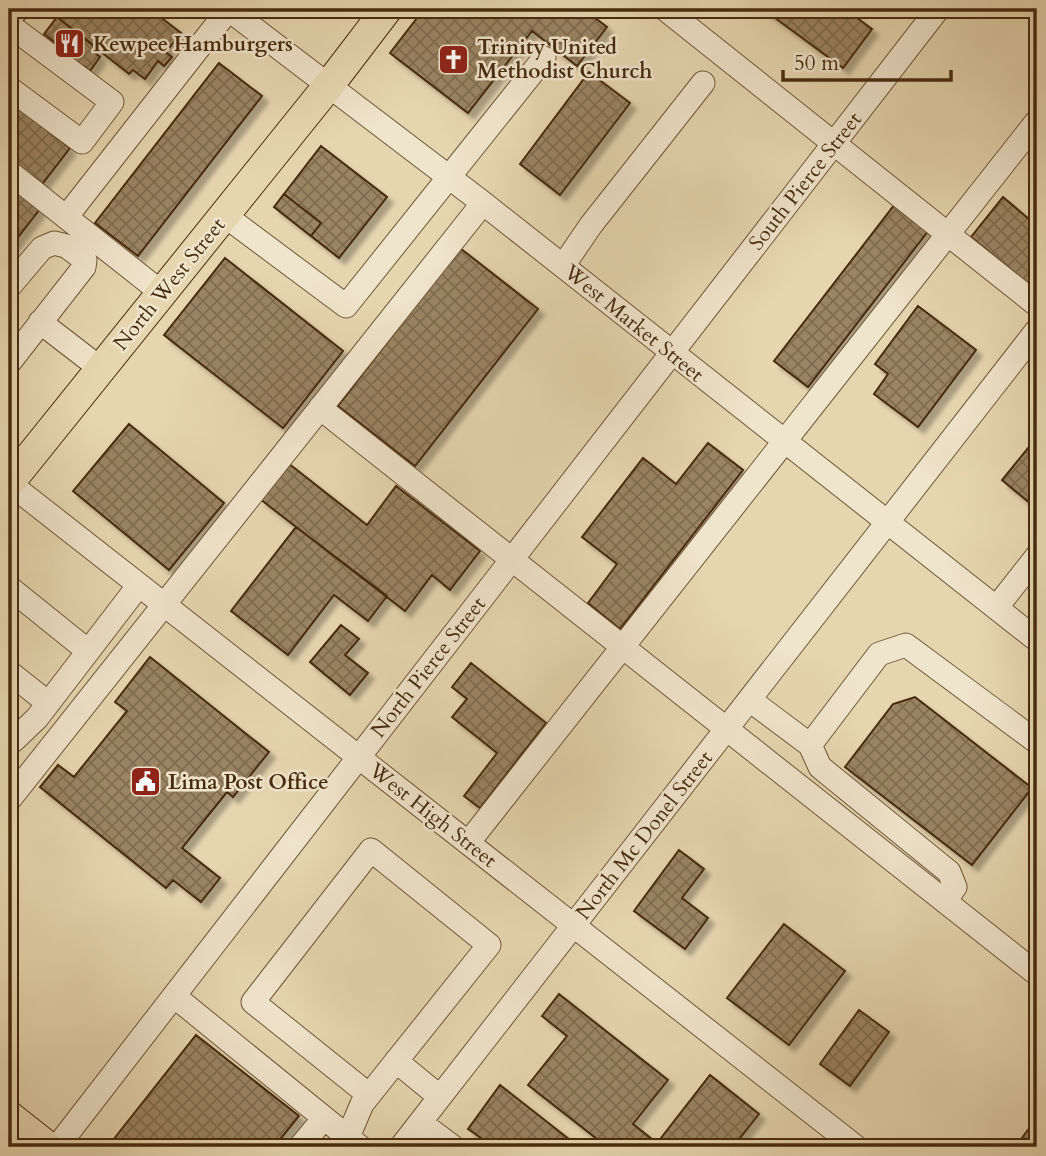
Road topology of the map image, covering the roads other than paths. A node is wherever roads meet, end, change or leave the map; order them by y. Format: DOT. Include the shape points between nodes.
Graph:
graph roads {
  1 [pos="13,9"];
  2 [pos="229,9"];
  3 [pos="387,9"];
  4 [pos="665,9"];
  5 [pos="938,9"];
  6 [pos="9,14"];
  7 [pos="9,25"];
  8 [pos="544,58"];
  9 [pos="703,83"];
  10 [pos="329,86"];
  11 [pos="9,88"];
  12 [pos="1037,121"];
  13 [pos="834,144"];
  14 [pos="9,172"];
  15 [pos="448,177"];
  16 [pos="483,203"];
  17 [pos="224,215"];
  18 [pos="67,216"];
  19 [pos="948,233"];
  20 [pos="563,266"];
  21 [pos="9,287"];
  22 [pos="162,293"];
  23 [pos="1037,305"];
  24 [pos="40,322"];
  25 [pos="1037,330"];
  26 [pos="671,354"];
  27 [pos="9,363"];
  28 [pos="100,369"];
  29 [pos="320,408"];
  30 [pos="783,442"];
  31 [pos="9,483"];
  32 [pos="887,523"];
  33 [pos="1037,556"];
  34 [pos="512,559"];
  35 [pos="139,585"];
  36 [pos="11,589"];
  37 [pos="164,605"];
  38 [pos="996,608"];
  39 [pos="1037,640"];
  40 [pos="622,646"];
  41 [pos="88,651"];
  42 [pos="9,672"];
  43 [pos="750,700"];
  44 [pos="48,703"];
  45 [pos="727,729"];
  46 [pos="9,738"];
  47 [pos="1037,742"];
  48 [pos="810,745"];
  49 [pos="359,757"];
  50 [pos="9,800"];
  51 [pos="468,843"];
  52 [pos="945,901"];
  53 [pos="574,926"];
  54 [pos="1037,974"];
  55 [pos="174,996"];
  56 [pos="396,1061"];
  57 [pos="369,1094"];
  58 [pos="440,1097"];
  59 [pos="9,1116"];
  60 [pos="324,1118"];
  61 [pos="421,1122"];
  62 [pos="354,1142"];
  63 [pos="48,1147"];
  64 [pos="57,1147"];
  65 [pos="300,1147"];
  66 [pos="401,1147"];
  67 [pos="453,1147"];
  68 [pos="856,1147"];
  1 -- 6 [label="main road"];
  2 -- 10 [label="street, West Market Street"];
  2 -- 18 [label="street"];
  3 -- 10 [label="main road, North West Street"];
  4 -- 13 [label="street"];
  5 -- 13 [label="street, South Pierce Street"];
  7 -- 11 [label="street" via="112,102 82,142"];
  8 -- 15 [label="street"];
  9 -- 20 [label="street"];
  10 -- 15 [label="street, West Market Street"];
  10 -- 17 [label="main road, North West Street"];
  12 -- 19 [label="street"];
  13 -- 19 [label="street"];
  13 -- 26 [label="street, South Pierce Street"];
  14 -- 18 [label="street"];
  15 -- 16 [label="street, West Market Street"];
  15 -- 17 [label="street" via="346,306"];
  16 -- 20 [label="street, West Market Street"];
  16 -- 29 [label="street"];
  17 -- 22 [label="main road, North West Street"];
  18 -- 22 [label="street"];
  19 -- 23 [label="street"];
  19 -- 30 [label="street"];
  20 -- 26 [label="street, West Market Street"];
  21 -- 24 [label="street" via="41,248 54,243 85,260"];
  22 -- 28 [label="main road, North West Street"];
  24 -- 27 [label="street"];
  24 -- 28 [label="street"];
  25 -- 32 [label="street, North Mc Donel Street"];
  26 -- 30 [label="street, West Market Street"];
  26 -- 34 [label="street, North Pierce Street"];
  28 -- 31 [label="main road, North West Street"];
  29 -- 34 [label="street"];
  29 -- 37 [label="street"];
  30 -- 32 [label="street, West Market Street"];
  30 -- 40 [label="street"];
  31 -- 35 [label="street, West High Street"];
  32 -- 38 [label="street, West Market Street"];
  32 -- 43 [label="street, North Mc Donel Street"];
  33 -- 38 [label="street"];
  34 -- 40 [label="street"];
  34 -- 49 [label="street, North Pierce Street"];
  35 -- 37 [label="street, West High Street"];
  35 -- 41 [label="street"];
  36 -- 41 [label="street"];
  37 -- 49 [label="street, West High Street"];
  37 -- 50 [label="street"];
  38 -- 39 [label="street, West Market Street"];
  40 -- 45 [label="street"];
  40 -- 51 [label="street"];
  41 -- 44 [label="street"];
  42 -- 44 [label="street"];
  43 -- 45 [label="street, North Mc Donel Street"];
  43 -- 48 [label="street"];
  44 -- 46 [label="street" via="13,741"];
  45 -- 52 [label="street"];
  45 -- 53 [label="street, North Mc Donel Street"];
  47 -- 48 [label="street" via="906,645 879,654"];
  48 -- 52 [label="street" via="820,767 949,872 955,887"];
  49 -- 51 [label="street, West High Street"];
  49 -- 55 [label="street, North Pierce Street"];
  51 -- 53 [label="street, West High Street"];
  52 -- 54 [label="street"];
  53 -- 58 [label="street, North Mc Donel Street"];
  53 -- 68 [label="street, West High Street"];
  55 -- 60 [label="street"];
  55 -- 64 [label="street, North Pierce Street"];
  56 -- 57 [label="street"];
  56 -- 57 [label="street" via="489,945 371,850 253,1002"];
  56 -- 58 [label="street"];
  57 -- 62 [label="street"];
  58 -- 61 [label="street, North Mc Donel Street"];
  59 -- 63 [label="main road"];
  60 -- 62 [label="street"];
  60 -- 65 [label="street"];
  61 -- 66 [label="street, North Mc Donel Street"];
  61 -- 67 [label="street"];
}
